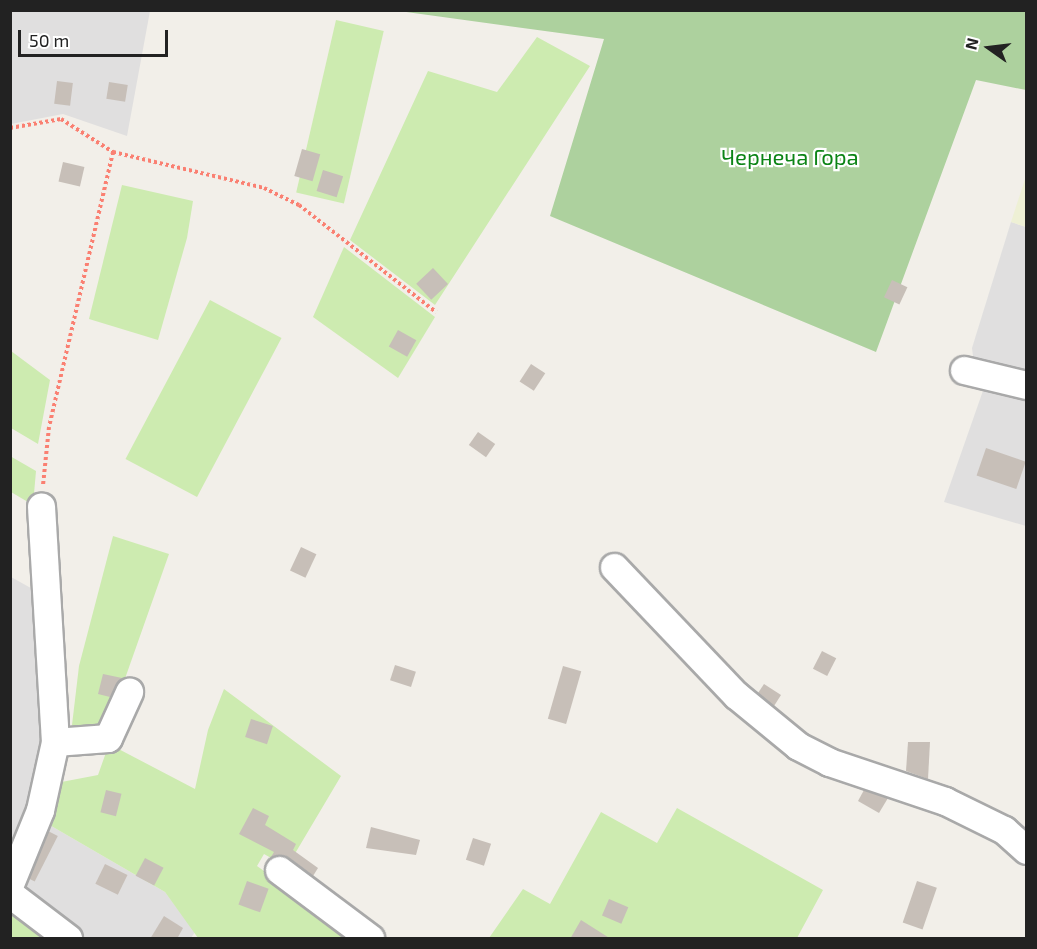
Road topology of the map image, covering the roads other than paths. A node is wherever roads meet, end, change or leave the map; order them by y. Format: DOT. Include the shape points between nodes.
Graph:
graph roads {
  1 [pos="964,370"];
  2 [pos="1026,385"];
  3 [pos="41,506"];
  4 [pos="614,567"];
  5 [pos="129,692"];
  6 [pos="55,742"];
  7 [pos="1026,850"];
  8 [pos="279,870"];
  9 [pos="10,884"];
  10 [pos="10,894"];
  11 [pos="68,939"];
  12 [pos="370,939"];
  1 -- 2 [label="street"];
  3 -- 6 [label="street"];
  4 -- 7 [label="street" via="736,695 798,746 829,762 945,801 1004,830"];
  5 -- 6 [label="street" via="108,738"];
  6 -- 9 [label="street" via="40,810"];
  8 -- 12 [label="street"];
  10 -- 11 [label="street"];
}
